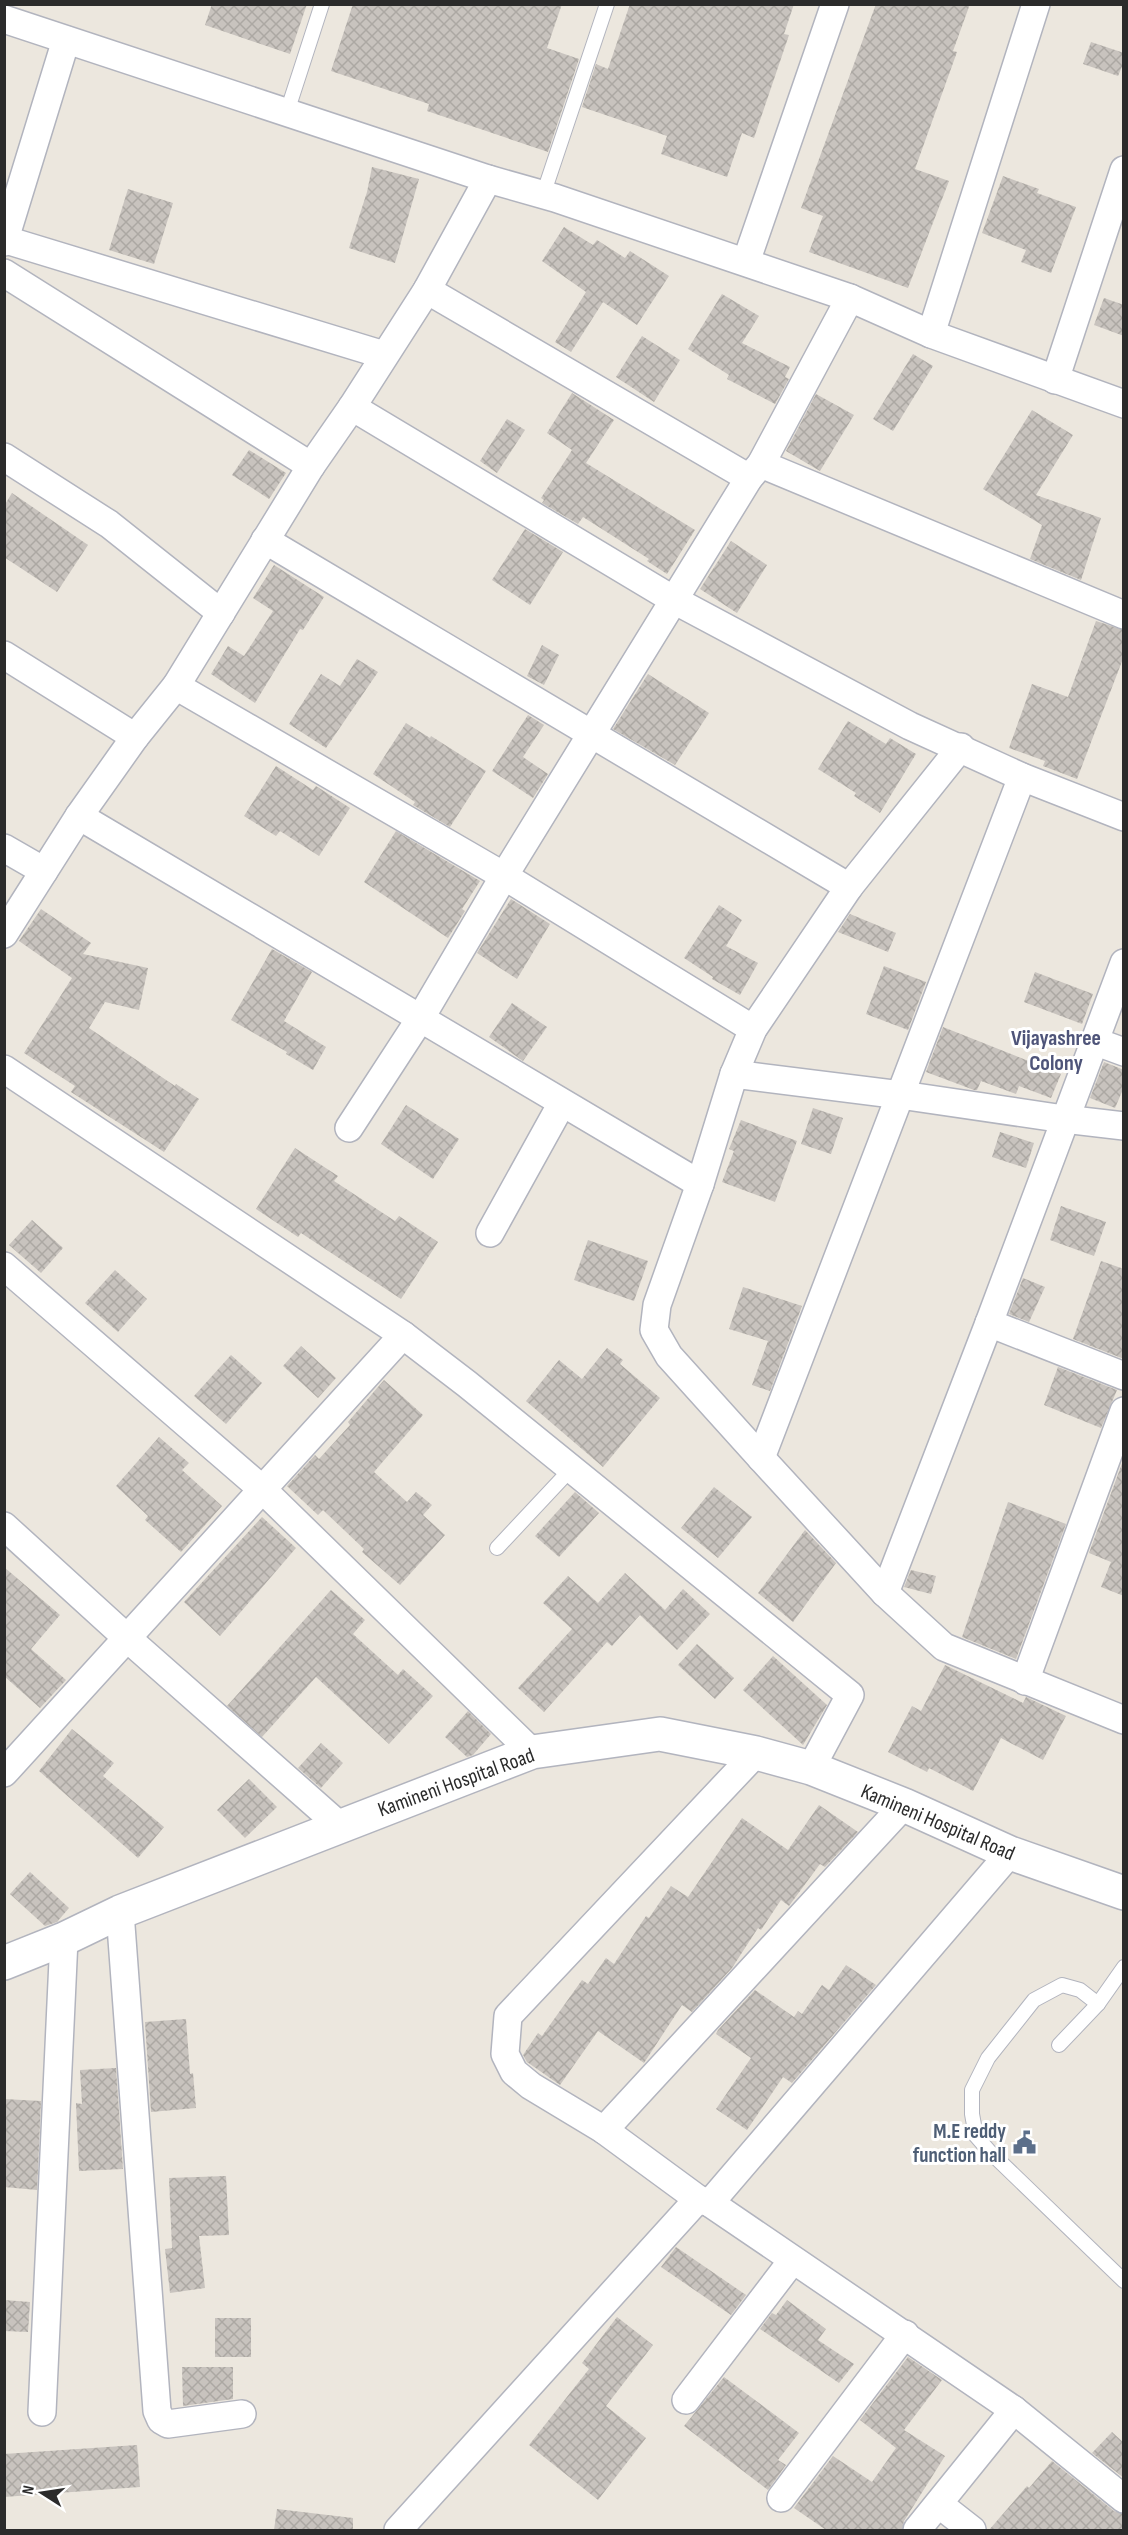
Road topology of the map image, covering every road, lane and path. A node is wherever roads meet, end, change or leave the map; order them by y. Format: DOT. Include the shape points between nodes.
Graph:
graph roads {
  1 [pos="322,4"];
  2 [pos="607,4"];
  3 [pos="835,4"];
  4 [pos="1036,4"];
  5 [pos="4,19"];
  6 [pos="66,40"];
  7 [pos="287,112"];
  8 [pos="1124,170"];
  9 [pos="488,179"];
  10 [pos="543,195"];
  11 [pos="5,241"];
  12 [pos="746,262"];
  13 [pos="4,273"];
  14 [pos="427,290"];
  15 [pos="850,298"];
  16 [pos="931,334"];
  17 [pos="384,355"];
  18 [pos="1055,380"];
  19 [pos="1124,404"];
  20 [pos="352,407"];
  21 [pos="4,458"];
  22 [pos="311,466"];
  23 [pos="755,471"];
  24 [pos="265,540"];
  25 [pos="674,600"];
  26 [pos="221,613"];
  27 [pos="1124,615"];
  28 [pos="4,655"];
  29 [pos="176,686"];
  30 [pos="591,735"];
  31 [pos="135,737"];
  32 [pos="961,747"];
  33 [pos="1022,777"];
  34 [pos="79,816"];
  35 [pos="1124,817"];
  36 [pos="4,848"];
  37 [pos="44,871"];
  38 [pos="504,876"];
  39 [pos="849,887"];
  40 [pos="4,934"];
  41 [pos="1124,963"];
  42 [pos="420,1019"];
  43 [pos="753,1029"];
  44 [pos="1094,1041"];
  45 [pos="1124,1052"];
  46 [pos="4,1069"];
  47 [pos="734,1074"];
  48 [pos="901,1095"];
  49 [pos="562,1103"];
  50 [pos="1064,1119"];
  51 [pos="1124,1125"];
  52 [pos="350,1128"];
  53 [pos="700,1184"];
  54 [pos="490,1233"];
  55 [pos="4,1266"];
  56 [pos="989,1323"];
  57 [pos="403,1335"];
  58 [pos="1124,1376"];
  59 [pos="1124,1411"];
  60 [pos="761,1458"];
  61 [pos="571,1469"];
  62 [pos="262,1489"];
  63 [pos="4,1526"];
  64 [pos="497,1548"];
  65 [pos="885,1593"];
  66 [pos="127,1638"];
  67 [pos="1025,1681"];
  68 [pos="1124,1720"];
  69 [pos="532,1752"];
  70 [pos="756,1753"];
  71 [pos="811,1768"];
  72 [pos="4,1773"];
  73 [pos="904,1805"];
  74 [pos="340,1826"];
  75 [pos="1010,1853"];
  76 [pos="1121,1886"];
  77 [pos="120,1912"];
  78 [pos="64,1939"];
  79 [pos="4,1963"];
  80 [pos="1124,1967"];
  81 [pos="1098,2004"];
  82 [pos="1059,2045"];
  83 [pos="604,2130"];
  84 [pos="704,2201"];
  85 [pos="792,2261"];
  86 [pos="1124,2281"];
  87 [pos="904,2334"];
  88 [pos="686,2400"];
  89 [pos="1014,2410"];
  90 [pos="42,2412"];
  91 [pos="242,2414"];
  92 [pos="781,2498"];
  93 [pos="1124,2499"];
  94 [pos="940,2505"];
  95 [pos="398,2530"];
  96 [pos="917,2530"];
  97 [pos="972,2530"];
  1 -- 7 [label="lane"];
  2 -- 10 [label="lane"];
  3 -- 12 [label="street"];
  4 -- 16 [label="street"];
  5 -- 6 [label="street"];
  6 -- 7 [label="street"];
  6 -- 11 [label="street"];
  7 -- 9 [label="street"];
  8 -- 18 [label="street"];
  9 -- 10 [label="street"];
  9 -- 14 [label="street"];
  10 -- 12 [label="street"];
  11 -- 17 [label="street"];
  12 -- 15 [label="street"];
  13 -- 22 [label="street"];
  14 -- 17 [label="street"];
  14 -- 23 [label="street"];
  15 -- 16 [label="street"];
  15 -- 23 [label="street"];
  16 -- 18 [label="street"];
  17 -- 20 [label="street"];
  18 -- 19 [label="street"];
  20 -- 22 [label="street"];
  20 -- 25 [label="street"];
  21 -- 26 [label="street" via="109,524"];
  22 -- 24 [label="street"];
  23 -- 25 [label="street"];
  23 -- 27 [label="street"];
  24 -- 26 [label="street"];
  24 -- 30 [label="street"];
  25 -- 30 [label="street"];
  25 -- 32 [label="street" via="910,726"];
  26 -- 29 [label="street"];
  28 -- 31 [label="street"];
  29 -- 31 [label="street"];
  29 -- 38 [label="street"];
  30 -- 38 [label="street"];
  30 -- 39 [label="street"];
  31 -- 34 [label="street"];
  32 -- 33 [label="street"];
  32 -- 39 [label="street"];
  33 -- 35 [label="street"];
  33 -- 48 [label="street"];
  34 -- 37 [label="street"];
  34 -- 42 [label="street"];
  36 -- 37 [label="street"];
  37 -- 40 [label="street"];
  38 -- 42 [label="street"];
  38 -- 43 [label="street"];
  39 -- 43 [label="street"];
  41 -- 44 [label="street"];
  42 -- 49 [label="street"];
  42 -- 52 [label="street"];
  43 -- 47 [label="street"];
  44 -- 45 [label="street"];
  44 -- 50 [label="street"];
  46 -- 57 [label="street"];
  47 -- 48 [label="street"];
  47 -- 53 [label="street"];
  48 -- 50 [label="street"];
  48 -- 60 [label="street"];
  49 -- 53 [label="street"];
  49 -- 54 [label="street"];
  50 -- 51 [label="street"];
  50 -- 56 [label="street"];
  53 -- 60 [label="street" via="657,1305 654,1330 669,1356"];
  55 -- 62 [label="street"];
  56 -- 58 [label="street"];
  56 -- 65 [label="street"];
  57 -- 61 [label="street"];
  57 -- 62 [label="street"];
  59 -- 67 [label="street"];
  60 -- 65 [label="street"];
  61 -- 64 [label="lane"];
  61 -- 71 [label="street" via="850,1695"];
  62 -- 66 [label="street"];
  62 -- 69 [label="street"];
  63 -- 66 [label="street"];
  65 -- 67 [label="street" via="944,1647"];
  66 -- 72 [label="street"];
  66 -- 74 [label="street"];
  67 -- 68 [label="street"];
  69 -- 70 [label="street, Kamineni Hospital Road" via="660,1734"];
  69 -- 74 [label="street, Kamineni Hospital Road"];
  70 -- 71 [label="street, Kamineni Hospital Road"];
  70 -- 83 [label="street" via="508,2016 506,2054 514,2072"];
  71 -- 73 [label="street, Kamineni Hospital Road"];
  73 -- 75 [label="street, Kamineni Hospital Road"];
  73 -- 83 [label="street"];
  74 -- 77 [label="street, Kamineni Hospital Road"];
  75 -- 76 [label="street, Kamineni Hospital Road"];
  75 -- 84 [label="street"];
  77 -- 78 [label="street, Kamineni Hospital Road"];
  77 -- 91 [label="street" via="156,2411 168,2424"];
  78 -- 79 [label="street, Kamineni Hospital Road"];
  78 -- 90 [label="street"];
  80 -- 81 [label="lane"];
  81 -- 82 [label="lane"];
  81 -- 86 [label="lane" via="1080,1990 1062,1985 1034,2000 988,2058 972,2090 972,2114 976,2136 990,2152"];
  83 -- 84 [label="street"];
  84 -- 85 [label="street"];
  84 -- 95 [label="street"];
  85 -- 87 [label="street"];
  85 -- 88 [label="street"];
  87 -- 89 [label="street"];
  87 -- 92 [label="street"];
  89 -- 93 [label="street"];
  89 -- 94 [label="street"];
  94 -- 96 [label="street"];
  94 -- 97 [label="street"];
}
